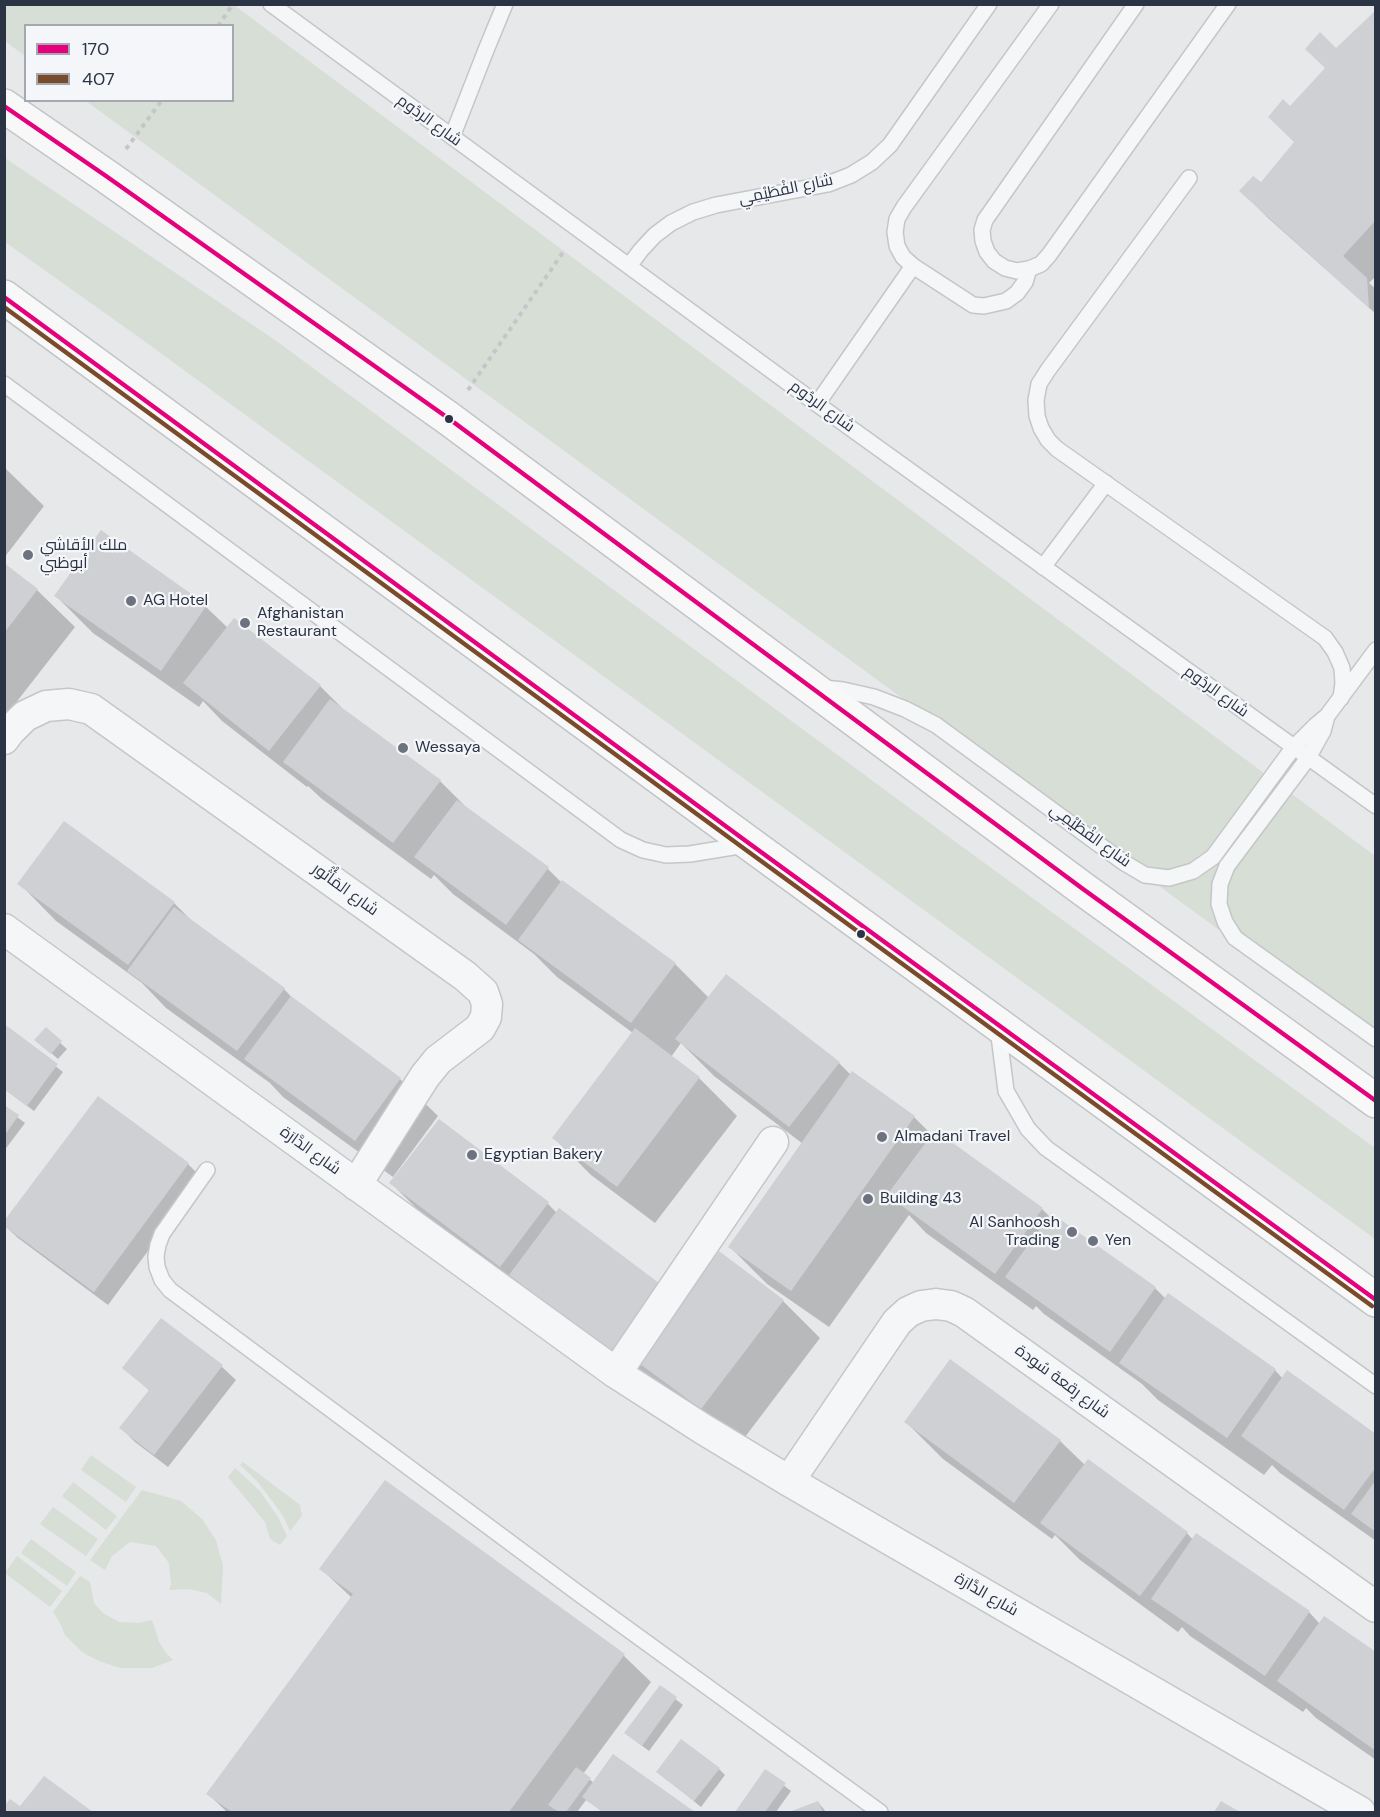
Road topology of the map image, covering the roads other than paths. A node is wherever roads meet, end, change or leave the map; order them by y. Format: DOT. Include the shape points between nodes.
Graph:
graph roads {
  1 [pos="271,4"];
  2 [pos="505,4"];
  3 [pos="989,4"];
  4 [pos="1051,4"];
  5 [pos="1136,4"];
  6 [pos="1228,4"];
  7 [pos="4,106"];
  8 [pos="452,137"];
  9 [pos="1189,178"];
  10 [pos="629,266"];
  11 [pos="913,266"];
  12 [pos="1029,269"];
  13 [pos="4,297"];
  14 [pos="4,384"];
  15 [pos="817,404"];
  16 [pos="1106,483"];
  17 [pos="1043,567"];
  18 [pos="1376,650"];
  19 [pos="810,686"];
  20 [pos="1341,698"];
  21 [pos="1327,716"];
  22 [pos="4,739"];
  23 [pos="1293,748"];
  24 [pos="1308,758"];
  25 [pos="1376,806"];
  26 [pos="750,844"];
  27 [pos="4,929"];
  28 [pos="998,1025"];
  29 [pos="1376,1039"];
  30 [pos="1376,1101"];
  31 [pos="773,1142"];
  32 [pos="207,1170"];
  33 [pos="356,1185"];
  34 [pos="1376,1300"];
  35 [pos="616,1372"];
  36 [pos="1376,1386"];
  37 [pos="789,1481"];
  38 [pos="1376,1607"];
  39 [pos="880,1812"];
  40 [pos="1360,1812"];
  1 -- 8 [label="lane, شارع الردُوم"];
  2 -- 8 [label="lane"];
  3 -- 10 [label="lane, شارع الفْطَيْمِي" via="890,145 872,162 828,184 716,204 693,212 655,235"];
  4 -- 11 [label="lane" via="897,219 897,246"];
  5 -- 12 [label="lane" via="985,220 983,241 994,261 1017,271"];
  6 -- 12 [label="lane" via="1049,255"];
  7 -- 19 [label="main road" via="448,418"];
  8 -- 10 [label="lane, شارع الردُوم"];
  9 -- 16 [label="lane" via="1039,384 1037,416 1048,440"];
  10 -- 15 [label="lane, شارع الردُوم"];
  11 -- 12 [label="lane" via="973,305 984,306 1006,301 1017,293"];
  11 -- 15 [label="lane"];
  13 -- 26 [label="main road"];
  14 -- 26 [label="lane" via="621,840 666,855"];
  15 -- 17 [label="lane, شارع الردُوم"];
  16 -- 17 [label="lane"];
  16 -- 20 [label="lane" via="1325,638 1342,668"];
  17 -- 23 [label="lane, شارع الردُوم"];
  18 -- 20 [label="lane, شارع الفْطَيْمِي"];
  19 -- 23 [label="lane, شارع الفْطَيْمِي" via="874,698 936,725 1123,862 1145,874 1169,878 1193,871 1213,857"];
  19 -- 30 [label="main road"];
  20 -- 21 [label="lane, شارع الفْطَيْمِي"];
  21 -- 23 [label="lane, شارع الفْطَيْمِي"];
  21 -- 24 [label="lane, شارع الفْطَيْمِي"];
  22 -- 33 [label="street, شارع المَأْثُور" via="25,716 46,706 69,704 91,709 483,992 486,1017 480,1028 438,1060 425,1076"];
  23 -- 24 [label="lane, شارع الردُوم"];
  24 -- 25 [label="lane, شارع الردُوم"];
  24 -- 29 [label="lane, شارع الفْطَيْمِي" via="1227,866 1220,884 1219,904 1235,939"];
  26 -- 28 [label="main road"];
  27 -- 33 [label="street, شارع الدَّارَة"];
  28 -- 34 [label="main road"];
  28 -- 36 [label="lane" via="1006,1091 1028,1129 1046,1148"];
  31 -- 35 [label="street"];
  32 -- 39 [label="lane" via="158,1245 157,1267 170,1290"];
  33 -- 35 [label="street, شارع الدَّارَة"];
  35 -- 37 [label="street, شارع الدَّارَة"];
  37 -- 38 [label="street, شارع رِقعة سُودة" via="897,1322 921,1306 951,1306"];
  37 -- 40 [label="street, شارع الدَّارَة"];
}
